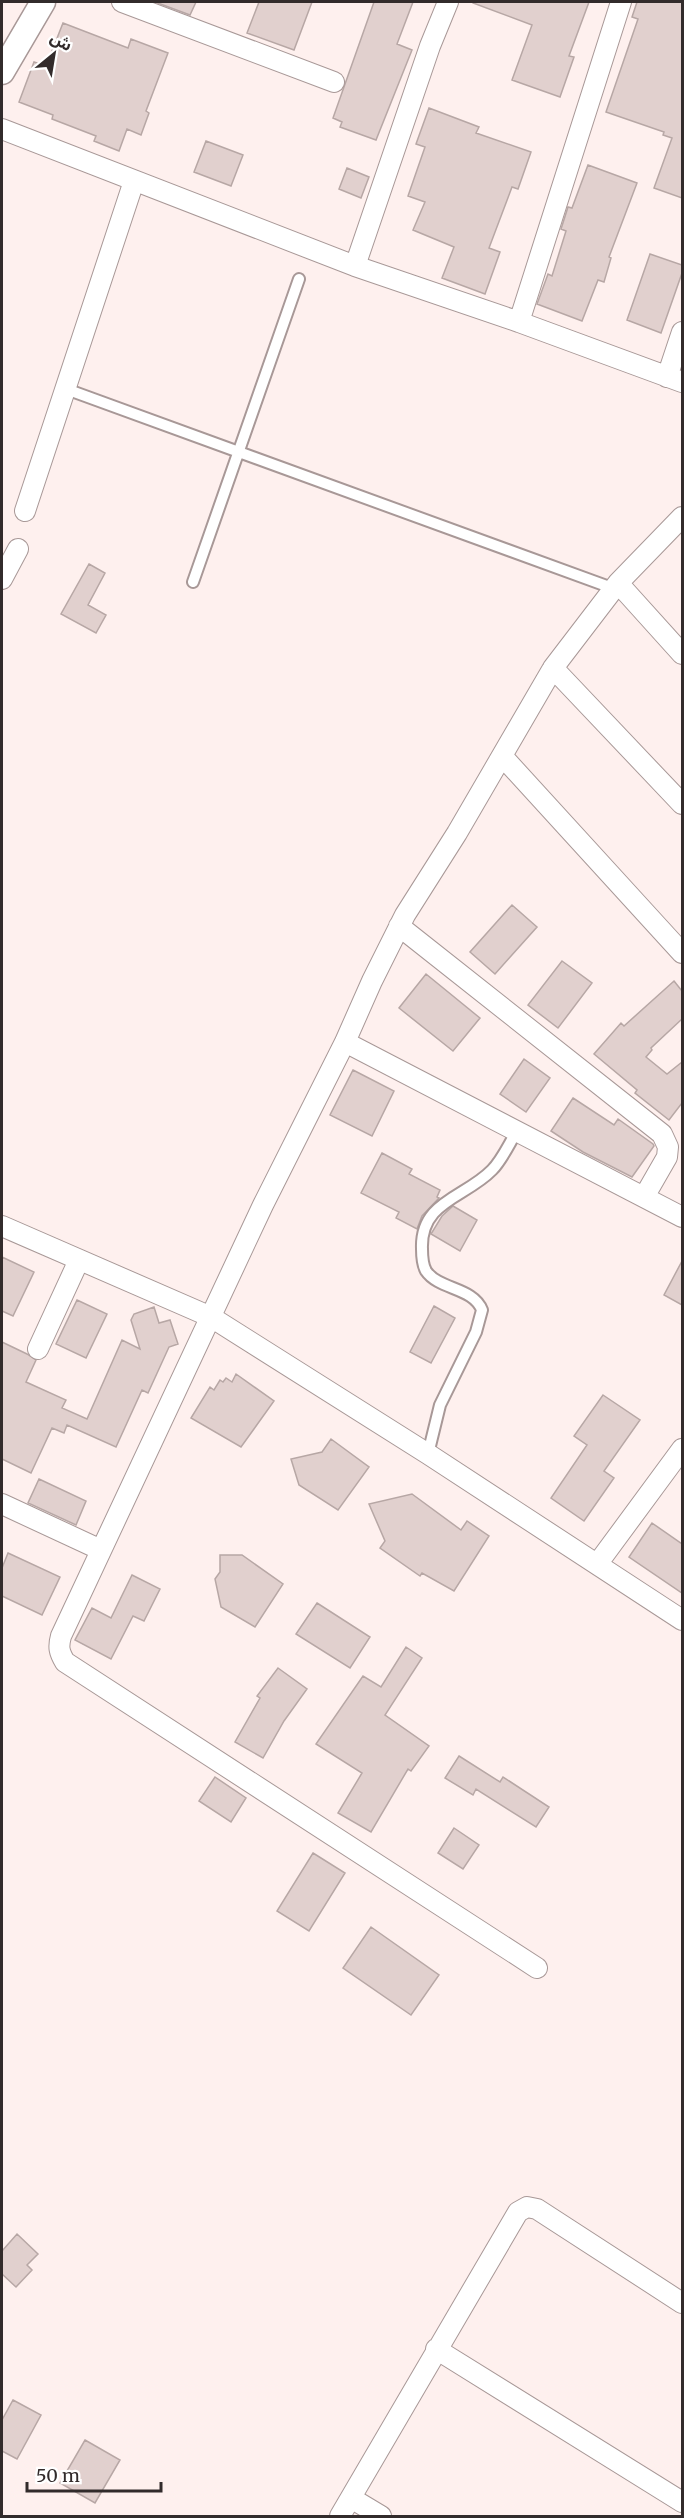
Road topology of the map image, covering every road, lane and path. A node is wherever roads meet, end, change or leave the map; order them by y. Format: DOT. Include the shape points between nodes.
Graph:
graph roads {
  1 [pos="122,2"];
  2 [pos="448,2"];
  3 [pos="621,2"];
  4 [pos="39,3"];
  5 [pos="2,72"];
  6 [pos="334,82"];
  7 [pos="2,129"];
  8 [pos="134,181"];
  9 [pos="355,266"];
  10 [pos="299,279"];
  11 [pos="519,322"];
  12 [pos="682,332"];
  13 [pos="675,380"];
  14 [pos="66,389"];
  15 [pos="239,452"];
  16 [pos="25,511"];
  17 [pos="682,517"];
  18 [pos="18,549"];
  19 [pos="2,579"];
  20 [pos="193,582"];
  21 [pos="616,586"];
  22 [pos="682,654"];
  23 [pos="553,668"];
  24 [pos="503,756"];
  25 [pos="682,804"];
  26 [pos="399,926"];
  27 [pos="682,953"];
  28 [pos="345,1042"];
  29 [pos="517,1131"];
  30 [pos="644,1197"];
  31 [pos="682,1217"];
  32 [pos="2,1226"];
  33 [pos="79,1260"];
  34 [pos="211,1317"];
  35 [pos="38,1349"];
  36 [pos="682,1449"];
  37 [pos="428,1454"];
  38 [pos="2,1504"];
  39 [pos="101,1550"];
  40 [pos="598,1563"];
  41 [pos="682,1620"];
  42 [pos="537,1968"];
  43 [pos="682,2303"];
  44 [pos="436,2349"];
  45 [pos="351,2499"];
  46 [pos="682,2502"];
  47 [pos="340,2517"];
  48 [pos="381,2517"];
  1 -- 6 [label="street"];
  2 -- 9 [label="street"];
  3 -- 11 [label="street"];
  4 -- 5 [label="street"];
  7 -- 8 [label="street"];
  8 -- 9 [label="street"];
  8 -- 14 [label="street"];
  9 -- 11 [label="street"];
  10 -- 15 [label="lane"];
  11 -- 13 [label="street"];
  12 -- 13 [label="street"];
  14 -- 15 [label="lane"];
  14 -- 16 [label="street"];
  15 -- 20 [label="lane"];
  15 -- 21 [label="lane"];
  17 -- 21 [label="street"];
  18 -- 19 [label="street"];
  21 -- 22 [label="street"];
  21 -- 23 [label="street"];
  23 -- 24 [label="street"];
  23 -- 25 [label="street"];
  24 -- 26 [label="street"];
  24 -- 27 [label="street"];
  26 -- 28 [label="street"];
  26 -- 30 [label="street" via="662,1134 668,1146 667,1157"];
  28 -- 29 [label="street"];
  28 -- 34 [label="street" via="262,1205"];
  29 -- 30 [label="street"];
  29 -- 37 [label="lane" via="491,1171 435,1210 424,1227 422,1256 426,1270 473,1298 482,1310 476,1332 440,1405"];
  30 -- 31 [label="street"];
  32 -- 33 [label="street"];
  33 -- 34 [label="street"];
  33 -- 35 [label="street"];
  34 -- 37 [label="street"];
  34 -- 39 [label="street"];
  36 -- 40 [label="street"];
  37 -- 40 [label="street"];
  38 -- 39 [label="street"];
  39 -- 42 [label="street" via="61,1636 59,1653 65,1662"];
  40 -- 41 [label="street"];
  43 -- 44 [label="street" via="537,2209 527,2207 511,2220"];
  44 -- 45 [label="street"];
  44 -- 46 [label="street"];
  45 -- 47 [label="street"];
  45 -- 48 [label="street"];
}
